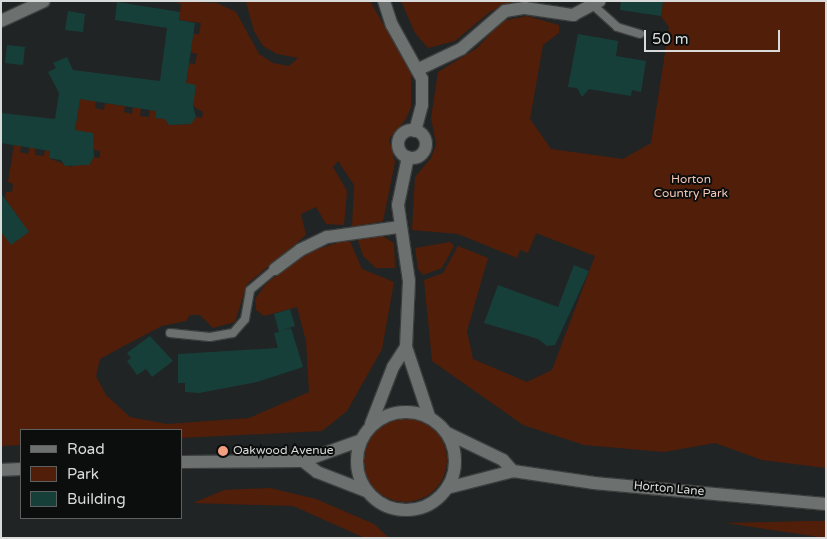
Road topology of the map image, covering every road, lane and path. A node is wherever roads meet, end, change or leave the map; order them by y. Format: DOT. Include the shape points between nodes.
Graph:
graph roads {
  1 [pos="44,1"];
  2 [pos="384,1"];
  3 [pos="597,4"];
  4 [pos="1,21"];
  5 [pos="640,34"];
  6 [pos="419,69"];
  7 [pos="415,131"];
  8 [pos="408,157"];
  9 [pos="399,227"];
  10 [pos="275,270"];
  11 [pos="170,333"];
  12 [pos="406,346"];
  13 [pos="429,416"];
  14 [pos="372,424"];
  15 [pos="447,433"];
  16 [pos="359,441"];
  17 [pos="303,461"];
  18 [pos="182,462"];
  19 [pos="20,469"];
  20 [pos="1,470"];
  21 [pos="513,470"];
  22 [pos="447,488"];
  23 [pos="366,491"];
  24 [pos="826,504"];
  1 -- 4 [label="street"];
  2 -- 6 [label="street" via="392,25"];
  3 -- 5 [label="lane" via="617,27"];
  3 -- 6 [label="street" via="573,15 532,8 505,12 468,45"];
  6 -- 7 [label="street" via="422,98"];
  7 -- 8 [label="street" via="405,133 399,141 400,151"];
  7 -- 8 [label="street" via="424,137 425,147 419,156"];
  8 -- 9 [label="street" via="398,198"];
  9 -- 10 [label="street" via="327,237 300,250"];
  9 -- 12 [label="street" via="409,281"];
  10 -- 11 [label="lane" via="250,290 245,319 233,333 210,337"];
  12 -- 13 [label="street"];
  12 -- 14 [label="street" via="393,367"];
  13 -- 14 [label="street" via="409,411 389,413"];
  13 -- 15 [label="street"];
  14 -- 16 [label="street"];
  15 -- 21 [label="street, Horton Lane" via="503,460"];
  15 -- 22 [label="street" via="455,455"];
  16 -- 17 [label="street"];
  16 -- 23 [label="street" via="356,458"];
  17 -- 18 [label="street"];
  17 -- 23 [label="street" via="317,472"];
  19 -- 20 [label="street"];
  21 -- 22 [label="street, Horton Lane"];
  21 -- 24 [label="street, Horton Lane" via="594,483"];
  22 -- 23 [label="street" via="434,502 407,510 380,504"];
}
